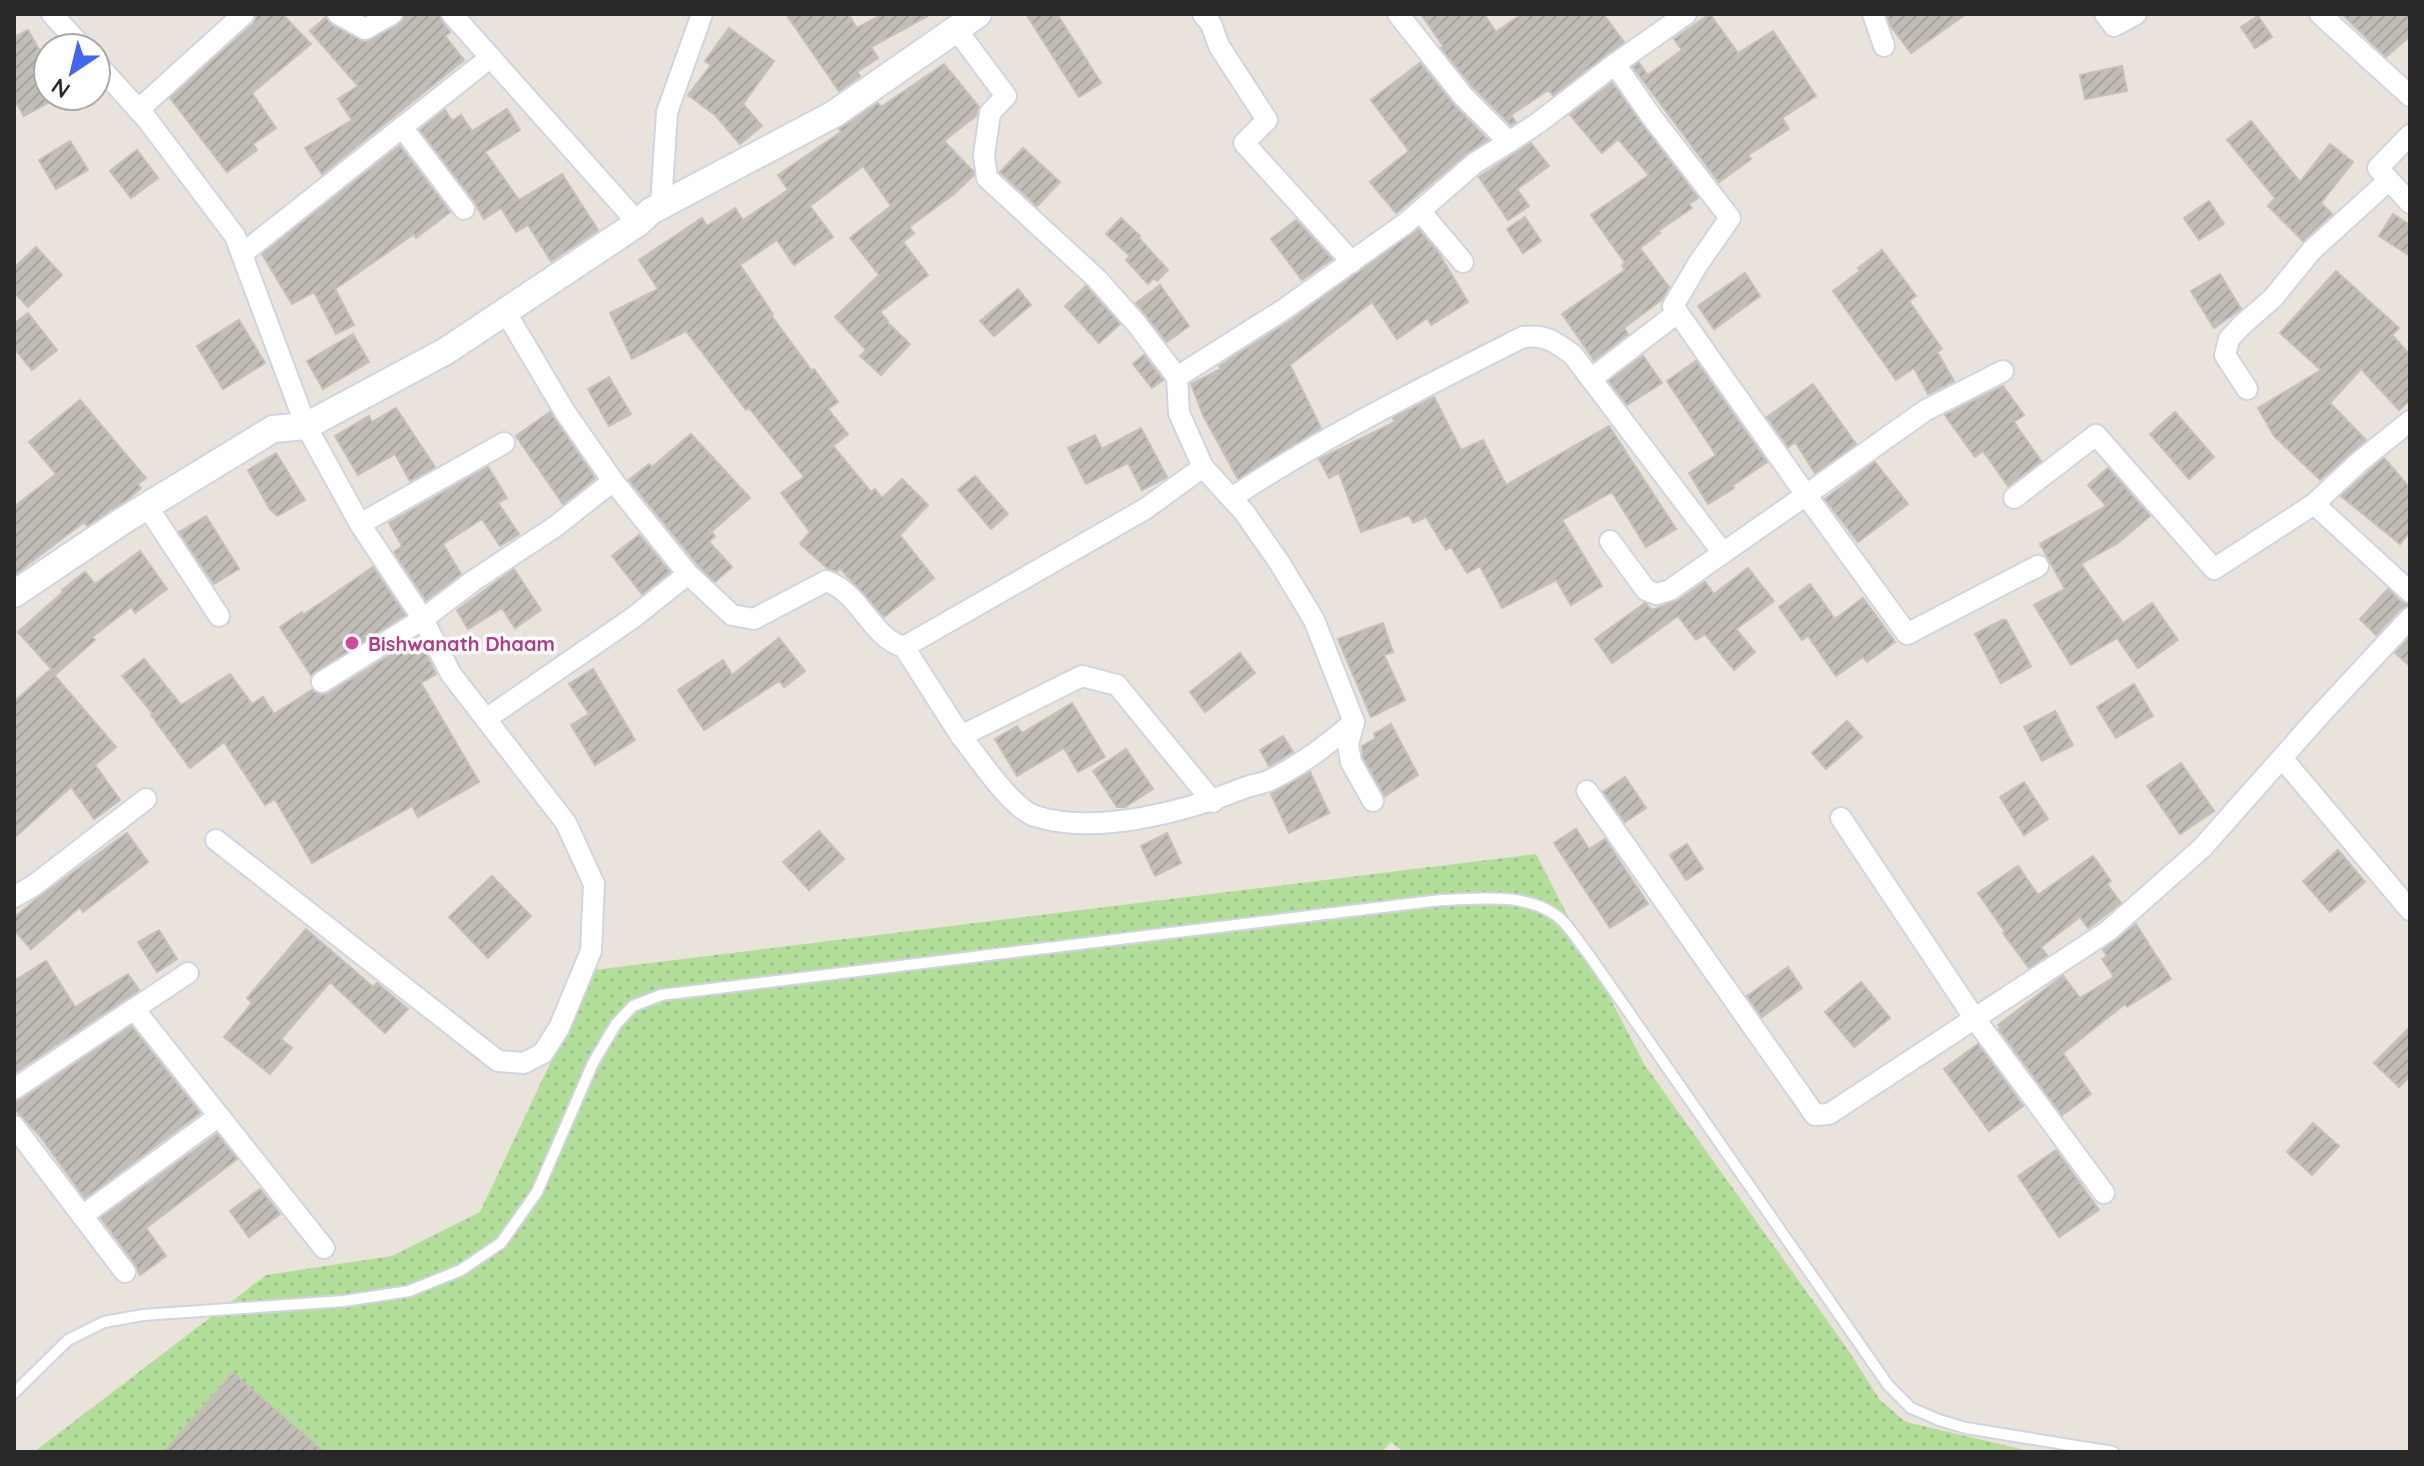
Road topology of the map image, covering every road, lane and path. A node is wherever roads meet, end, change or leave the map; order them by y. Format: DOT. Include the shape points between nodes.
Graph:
graph roads {
  1 [pos="52,14"];
  2 [pos="244,14"];
  3 [pos="338,14"];
  4 [pos="392,14"];
  5 [pos="452,14"];
  6 [pos="702,14"];
  7 [pos="978,14"];
  8 [pos="1203,14"];
  9 [pos="1398,14"];
  10 [pos="1686,14"];
  11 [pos="1873,14"];
  12 [pos="2105,14"];
  13 [pos="2136,14"];
  14 [pos="2320,14"];
  15 [pos="956,29"];
  16 [pos="68,32"];
  17 [pos="1884,46"];
  18 [pos="491,57"];
  19 [pos="1615,64"];
  20 [pos="112,81"];
  21 [pos="2410,96"];
  22 [pos="138,110"];
  23 [pos="402,127"];
  24 [pos="2410,135"];
  25 [pos="1509,142"];
  26 [pos="2388,181"];
  27 [pos="2410,203"];
  28 [pos="661,206"];
  29 [pos="464,209"];
  30 [pos="1420,211"];
  31 [pos="638,223"];
  32 [pos="242,254"];
  33 [pos="1352,262"];
  34 [pos="1463,262"];
  35 [pos="505,311"];
  36 [pos="1677,313"];
  37 [pos="2003,371"];
  38 [pos="1177,377"];
  39 [pos="1591,379"];
  40 [pos="2247,389"];
  41 [pos="2410,421"];
  42 [pos="306,426"];
  43 [pos="504,443"];
  44 [pos="1203,467"];
  45 [pos="613,481"];
  46 [pos="1806,495"];
  47 [pos="1233,497"];
  48 [pos="2014,498"];
  49 [pos="2314,504"];
  50 [pos="147,506"];
  51 [pos="360,524"];
  52 [pos="1610,541"];
  53 [pos="1723,553"];
  54 [pos="2038,566"];
  55 [pos="688,574"];
  56 [pos="2410,592"];
  57 [pos="14,594"];
  58 [pos="219,616"];
  59 [pos="2410,618"];
  60 [pos="423,619"];
  61 [pos="904,647"];
  62 [pos="322,682"];
  63 [pos="486,719"];
  64 [pos="1354,722"];
  65 [pos="961,736"];
  66 [pos="2282,758"];
  67 [pos="1587,791"];
  68 [pos="146,799"];
  69 [pos="1373,801"];
  70 [pos="1213,802"];
  71 [pos="1841,818"];
  72 [pos="216,840"];
  73 [pos="14,897"];
  74 [pos="2410,910"];
  75 [pos="188,973"];
  76 [pos="134,1009"];
  77 [pos="1975,1019"];
  78 [pos="14,1089"];
  79 [pos="219,1116"];
  80 [pos="14,1126"];
  81 [pos="2104,1193"];
  82 [pos="82,1216"];
  83 [pos="324,1248"];
  84 [pos="125,1272"];
  85 [pos="14,1393"];
  86 [pos="2113,1452"];
  1 -- 16 [label="street"];
  2 -- 22 [label="street"];
  3 -- 4 [label="street" via="365,29"];
  5 -- 18 [label="street"];
  6 -- 28 [label="street" via="667,112"];
  7 -- 15 [label="street"];
  8 -- 33 [label="street" via="1267,120 1244,143"];
  9 -- 25 [label="street" via="1463,96"];
  10 -- 19 [label="street"];
  11 -- 17 [label="street"];
  12 -- 13 [label="street" via="2114,26"];
  14 -- 21 [label="street"];
  15 -- 28 [label="street" via="834,114"];
  15 -- 38 [label="street" via="1006,96 990,113 984,155 987,178 1097,279"];
  18 -- 23 [label="street"];
  18 -- 31 [label="street"];
  19 -- 25 [label="street"];
  19 -- 36 [label="street" via="1730,218 1673,306"];
  20 -- 22 [label="street"];
  22 -- 32 [label="street" via="235,236"];
  23 -- 29 [label="street"];
  23 -- 32 [label="street"];
  24 -- 26 [label="street" via="2378,168"];
  25 -- 30 [label="street" via="1475,163"];
  26 -- 27 [label="street"];
  26 -- 40 [label="street" via="2312,250 2273,298 2229,339 2225,355"];
  28 -- 31 [label="street"];
  30 -- 33 [label="street"];
  30 -- 34 [label="street"];
  31 -- 35 [label="street"];
  32 -- 42 [label="street"];
  33 -- 38 [label="street"];
  35 -- 42 [label="street" via="446,351"];
  35 -- 45 [label="street"];
  36 -- 39 [label="street"];
  36 -- 46 [label="street"];
  37 -- 46 [label="street" via="1926,410"];
  38 -- 44 [label="street" via="1179,413"];
  39 -- 47 [label="street" via="1573,355 1549,337 1523,337 1360,420"];
  39 -- 53 [label="street"];
  41 -- 49 [label="street"];
  42 -- 50 [label="street" via="273,429"];
  42 -- 51 [label="street"];
  43 -- 51 [label="street"];
  44 -- 47 [label="street"];
  44 -- 61 [label="street" via="1145,509"];
  45 -- 55 [label="street"];
  45 -- 60 [label="street"];
  46 -- 53 [label="street"];
  46 -- 54 [label="street" via="1907,634"];
  47 -- 64 [label="street" via="1314,620"];
  48 -- 49 [label="street" via="2096,435 2214,569"];
  49 -- 56 [label="street"];
  50 -- 57 [label="street"];
  50 -- 58 [label="street"];
  51 -- 60 [label="street"];
  52 -- 53 [label="street" via="1646,590 1657,594"];
  55 -- 61 [label="street" via="732,615 754,619 826,581 839,585 891,643"];
  55 -- 63 [label="street"];
  59 -- 66 [label="street"];
  60 -- 62 [label="street"];
  60 -- 63 [label="street" via="451,674"];
  61 -- 65 [label="street"];
  63 -- 72 [label="street" via="566,823 594,884 591,951 559,1028 543,1053 524,1063 498,1061"];
  64 -- 69 [label="street" via="1348,744 1351,762"];
  64 -- 70 [label="street" via="1319,752 1266,782"];
  65 -- 70 [label="street" via="1010,797 1033,816 1111,823"];
  65 -- 70 [label="street" via="1082,676 1098,678 1117,685"];
  66 -- 74 [label="street"];
  66 -- 77 [label="street" via="2202,848 2108,931"];
  67 -- 77 [label="street" via="1815,1115 1829,1114"];
  68 -- 73 [label="street"];
  71 -- 77 [label="street"];
  75 -- 76 [label="street"];
  76 -- 78 [label="street"];
  76 -- 79 [label="street"];
  77 -- 81 [label="street"];
  79 -- 82 [label="street"];
  79 -- 83 [label="street"];
  80 -- 82 [label="street"];
  82 -- 84 [label="street"];
  85 -- 86 [label="lane" via="68,1340 104,1322 344,1301 409,1291 461,1270 501,1243 537,1192 593,1063 616,1024 633,1006 661,995 1492,898 1523,901 1558,916 1888,1385 1911,1408 1966,1428"];
}
